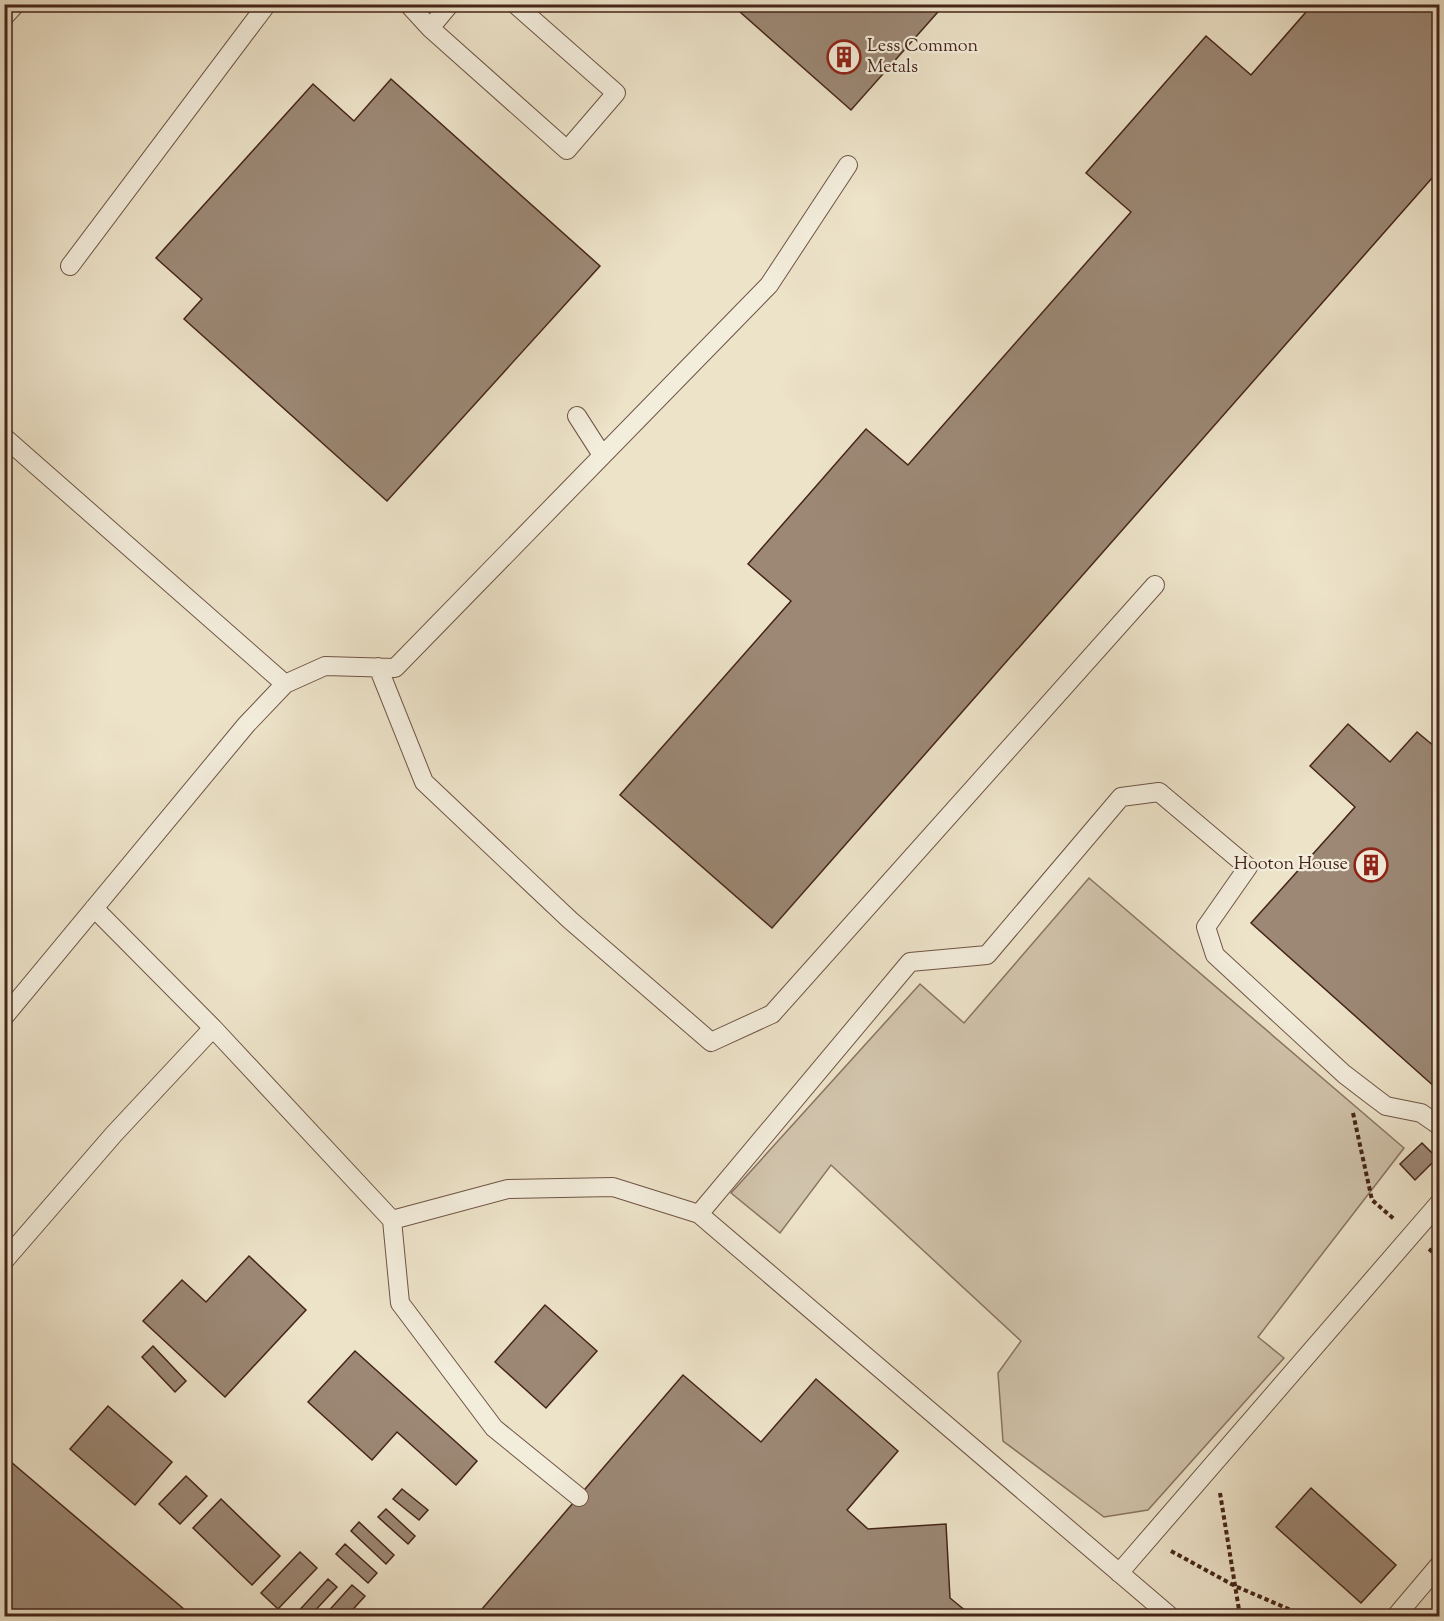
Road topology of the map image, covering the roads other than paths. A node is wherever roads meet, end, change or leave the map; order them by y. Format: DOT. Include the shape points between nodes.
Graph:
graph roads {
  1 [pos="16,4"];
  2 [pos="267,4"];
  3 [pos="408,4"];
  4 [pos="450,4"];
  5 [pos="515,4"];
  6 [pos="4,17"];
  7 [pos="430,28"];
  8 [pos="848,165"];
  9 [pos="70,266"];
  10 [pos="577,416"];
  11 [pos="4,437"];
  12 [pos="602,455"];
  13 [pos="1155,585"];
  14 [pos="378,667"];
  15 [pos="285,684"];
  16 [pos="94,909"];
  17 [pos="4,1017"];
  18 [pos="213,1028"];
  19 [pos="1440,1126"];
  20 [pos="1440,1202"];
  21 [pos="699,1214"];
  22 [pos="392,1220"];
  23 [pos="4,1261"];
  24 [pos="579,1497"];
  25 [pos="1440,1564"];
  26 [pos="1119,1573"];
  27 [pos="1170,1617"];
  28 [pos="1396,1617"];
  1 -- 6 [label="lane"];
  2 -- 9 [label="lane"];
  3 -- 7 [label="lane"];
  4 -- 7 [label="lane"];
  5 -- 7 [label="lane" via="616,93 567,150"];
  8 -- 12 [label="lane" via="769,285"];
  10 -- 12 [label="lane"];
  11 -- 15 [label="lane"];
  12 -- 14 [label="lane" via="395,668"];
  13 -- 14 [label="lane" via="772,1014 711,1042 570,920 424,782"];
  14 -- 15 [label="lane" via="324,666"];
  15 -- 16 [label="lane" via="246,725"];
  16 -- 17 [label="lane"];
  16 -- 18 [label="lane"];
  18 -- 22 [label="lane"];
  18 -- 23 [label="lane"];
  19 -- 21 [label="lane" via="1421,1113 1386,1106 1344,1074 1215,955 1206,927 1248,867 1159,792 1121,797 987,955 910,962"];
  20 -- 26 [label="lane"];
  21 -- 22 [label="lane" via="613,1187 508,1189"];
  21 -- 26 [label="lane"];
  22 -- 24 [label="lane" via="400,1303 494,1428"];
  25 -- 28 [label="lane"];
  26 -- 27 [label="lane"];
}
